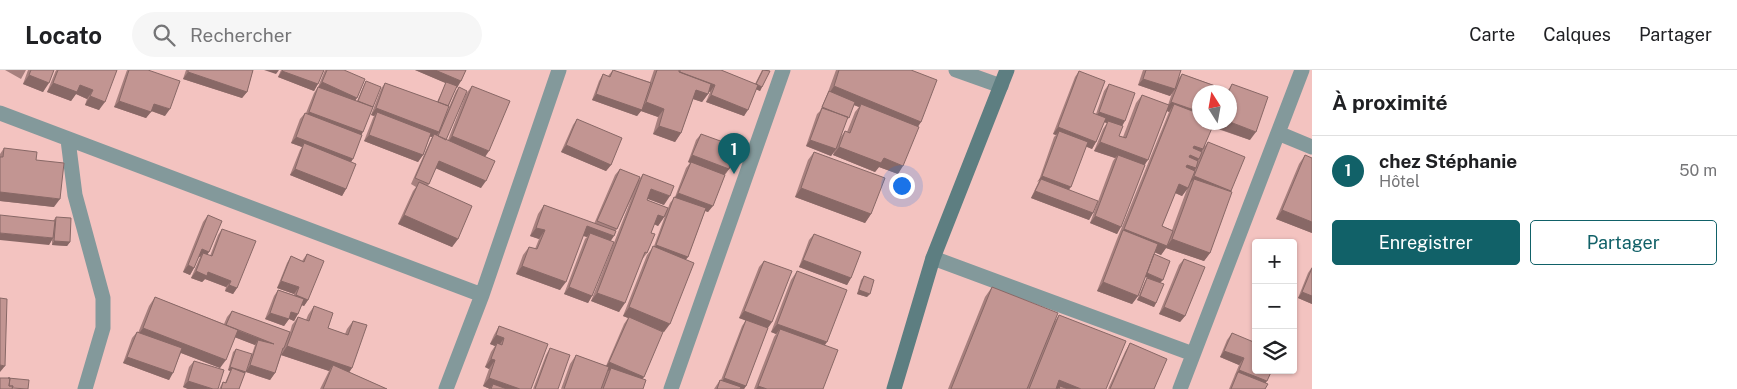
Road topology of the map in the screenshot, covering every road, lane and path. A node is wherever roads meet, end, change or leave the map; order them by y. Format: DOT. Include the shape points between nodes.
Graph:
graph roads {
  1 [pos="559,70"];
  2 [pos="783,70"];
  3 [pos="956,70"];
  4 [pos="1007,70"];
  5 [pos="1302,70"];
  6 [pos="1001,86"];
  7 [pos="0,113"];
  8 [pos="1278,133"];
  9 [pos="68,140"];
  10 [pos="1312,147"];
  11 [pos="933,258"];
  12 [pos="482,295"];
  13 [pos="1193,354"];
  14 [pos="85,389"];
  15 [pos="446,389"];
  16 [pos="672,389"];
  17 [pos="894,389"];
  18 [pos="1180,389"];
  1 -- 12 [label="street"];
  2 -- 16 [label="street"];
  3 -- 6 [label="street"];
  4 -- 6 [label="street"];
  5 -- 8 [label="street"];
  6 -- 11 [label="street"];
  7 -- 9 [label="street"];
  8 -- 10 [label="street"];
  8 -- 13 [label="street"];
  9 -- 12 [label="street"];
  9 -- 14 [label="street" via="75,195 103,298 103,328"];
  11 -- 13 [label="street"];
  11 -- 17 [label="street"];
  12 -- 15 [label="street"];
  13 -- 18 [label="street"];
}
